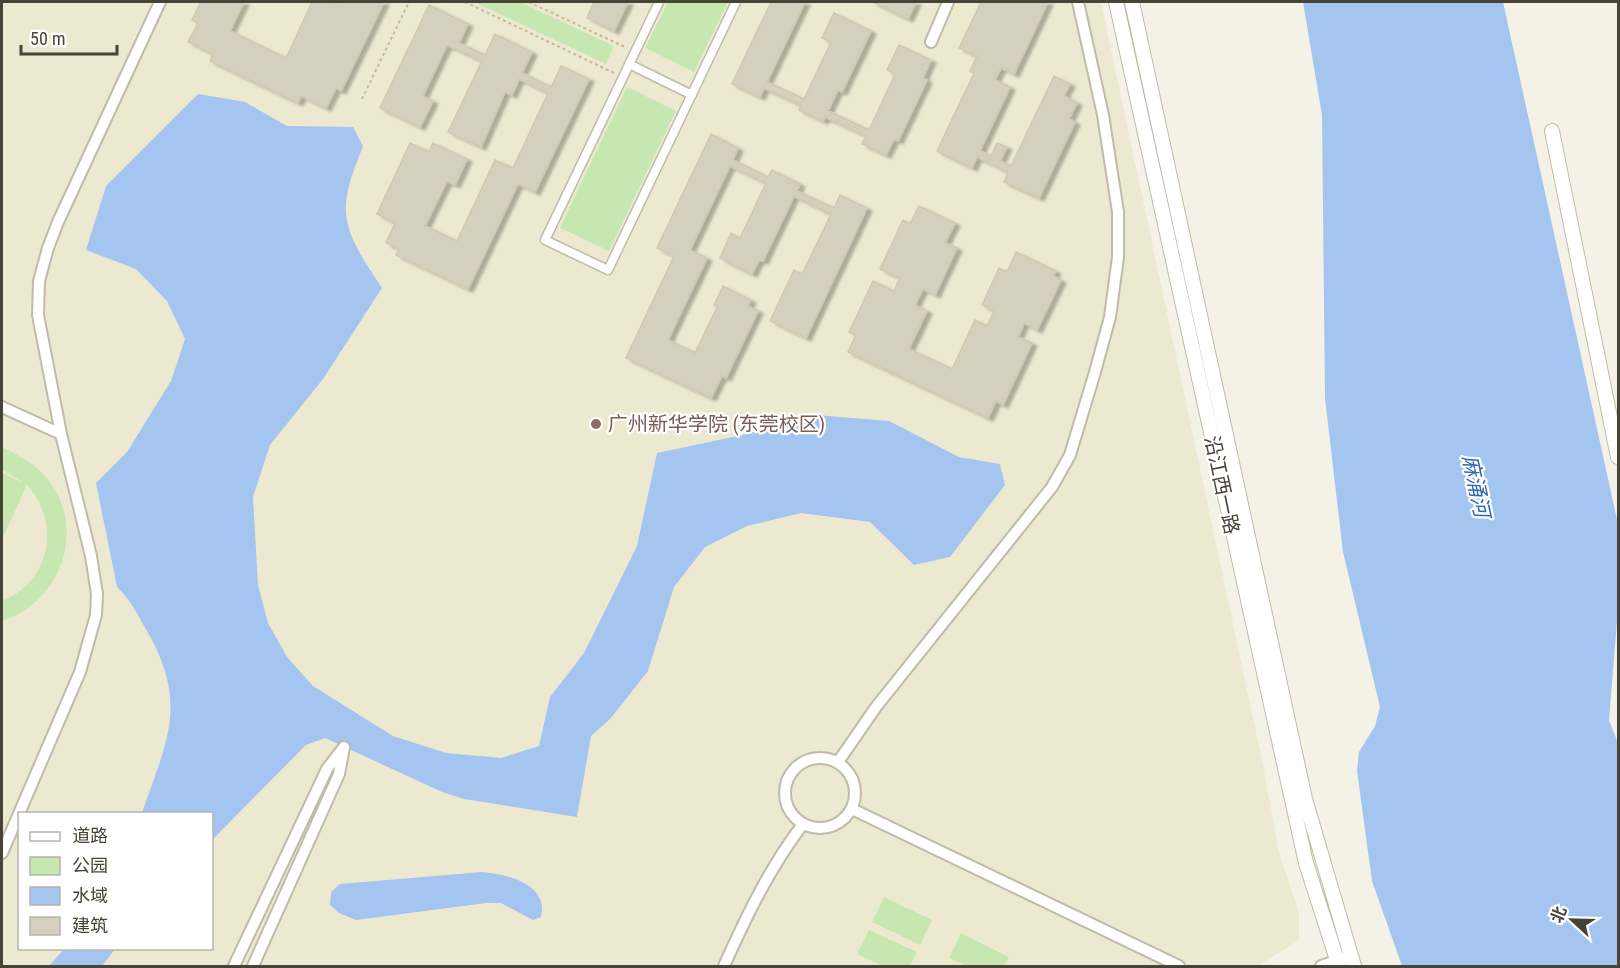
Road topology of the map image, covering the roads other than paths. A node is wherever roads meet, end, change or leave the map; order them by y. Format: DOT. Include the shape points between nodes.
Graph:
graph roads {
  1 [pos="160,2"];
  2 [pos="659,2"];
  3 [pos="736,2"];
  4 [pos="948,2"];
  5 [pos="1078,2"];
  6 [pos="1116,2"];
  7 [pos="1132,2"];
  8 [pos="931,42"];
  9 [pos="629,64"];
  10 [pos="692,95"];
  11 [pos="1552,131"];
  12 [pos="2,407"];
  13 [pos="61,434"];
  14 [pos="1618,457"];
  15 [pos="838,762"];
  16 [pos="852,809"];
  17 [pos="19,812"];
  18 [pos="18,815"];
  19 [pos="803,824"];
  20 [pos="2,852"];
  21 [pos="1352,961"];
  22 [pos="1338,964"];
  23 [pos="234,966"];
  24 [pos="253,966"];
  25 [pos="724,966"];
  26 [pos="1179,966"];
  27 [pos="1321,966"];
  1 -- 13 [label="street" via="58,222 39,281 38,315"];
  2 -- 9 [label="street"];
  3 -- 10 [label="street"];
  4 -- 8 [label="street"];
  5 -- 15 [label="street" via="1105,126 1118,212 1118,257 1110,317 1070,455 1052,487 883,698"];
  6 -- 22 [label="street, 沿江西一路" via="1305,863"];
  7 -- 21 [label="street, 沿江西一路" via="1305,799"];
  9 -- 10 [label="street"];
  9 -- 10 [label="street" via="545,240 609,270"];
  11 -- 14 [label="street"];
  12 -- 13 [label="street"];
  13 -- 17 [label="street" via="91,556 96,615 80,672"];
  15 -- 16 [label="street" via="853,779 856,794"];
  15 -- 19 [label="street" via="815,758 790,774 785,798 791,813"];
  16 -- 19 [label="street" via="835,826 819,829"];
  16 -- 26 [label="street"];
  18 -- 20 [label="street"];
  19 -- 25 [label="street" via="765,883"];
  21 -- 22 [label="street"];
  22 -- 27 [label="street"];
  23 -- 24 [label="street" via="327,769 344,747 339,774"];
}
